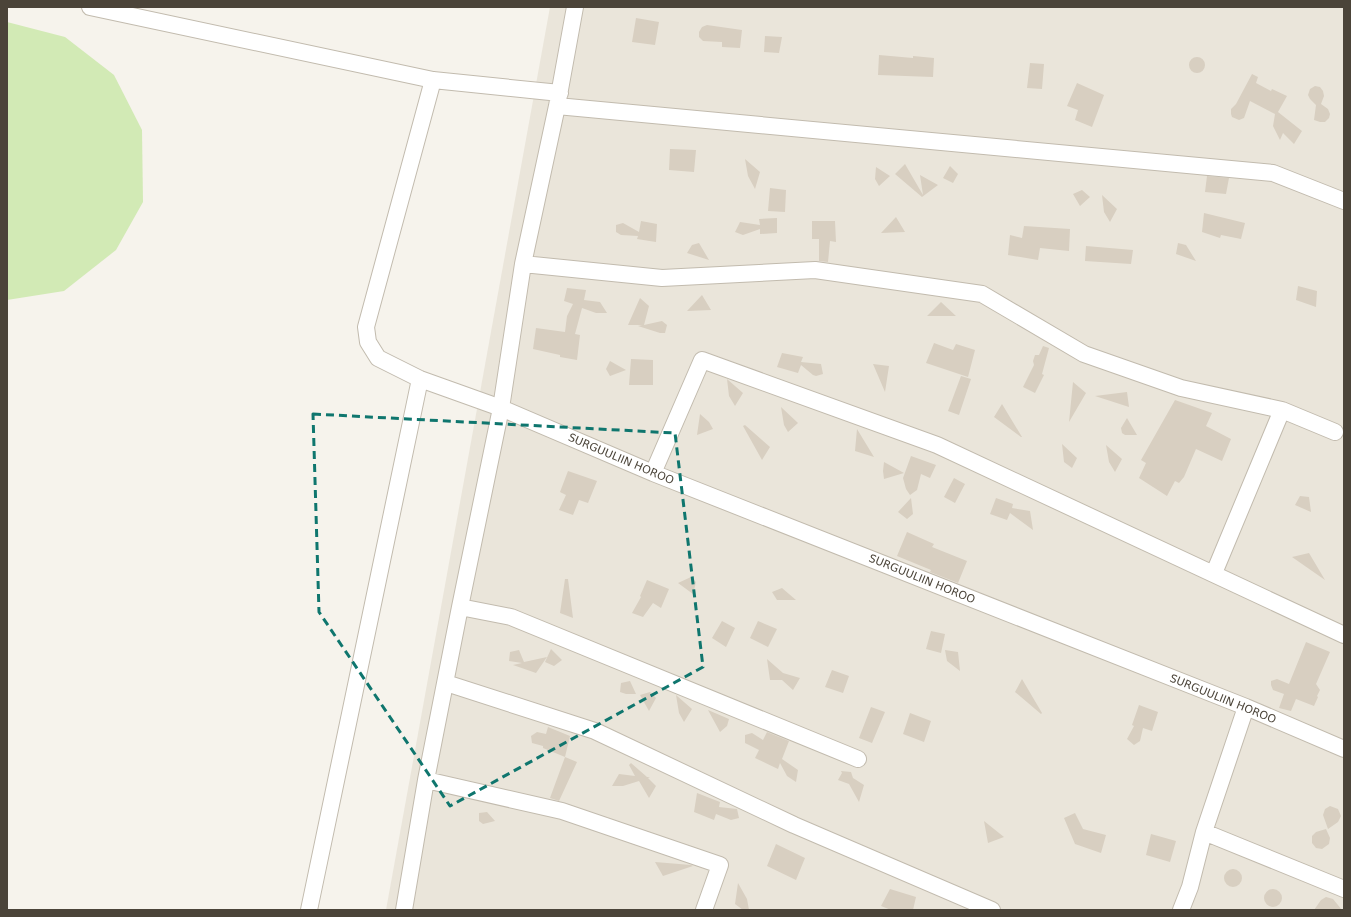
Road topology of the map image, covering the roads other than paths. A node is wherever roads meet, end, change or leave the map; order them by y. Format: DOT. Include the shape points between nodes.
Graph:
graph roads {
  1 [pos="90,7"];
  2 [pos="575,7"];
  3 [pos="433,80"];
  4 [pos="558,100"];
  5 [pos="1344,201"];
  6 [pos="523,264"];
  7 [pos="420,379"];
  8 [pos="501,408"];
  9 [pos="1282,410"];
  10 [pos="1335,432"];
  11 [pos="652,473"];
  12 [pos="1214,574"];
  13 [pos="460,607"];
  14 [pos="1344,635"];
  15 [pos="446,683"];
  16 [pos="1246,707"];
  17 [pos="1344,749"];
  18 [pos="858,759"];
  19 [pos="426,780"];
  20 [pos="1204,832"];
  21 [pos="1344,889"];
  22 [pos="309,910"];
  23 [pos="404,910"];
  24 [pos="704,910"];
  25 [pos="992,910"];
  26 [pos="1181,910"];
  1 -- 3 [label="street"];
  2 -- 4 [label="street"];
  3 -- 4 [label="street"];
  3 -- 7 [label="street, SURGUULIIN HOROO" via="366,327 368,342 378,358"];
  4 -- 5 [label="street" via="1273,173"];
  4 -- 6 [label="street"];
  6 -- 8 [label="street"];
  6 -- 9 [label="street" via="662,278 815,270 982,294 1084,354 1181,388"];
  7 -- 8 [label="street, SURGUULIIN HOROO"];
  7 -- 22 [label="street"];
  8 -- 11 [label="street, SURGUULIIN HOROO"];
  8 -- 13 [label="street"];
  9 -- 10 [label="street"];
  9 -- 12 [label="street"];
  11 -- 12 [label="street" via="702,360 937,445"];
  11 -- 16 [label="street, SURGUULIIN HOROO"];
  12 -- 14 [label="street"];
  13 -- 15 [label="street"];
  13 -- 18 [label="street" via="511,617"];
  15 -- 19 [label="street"];
  15 -- 25 [label="street" via="595,731 794,825"];
  16 -- 17 [label="street, SURGUULIIN HOROO"];
  16 -- 20 [label="street"];
  19 -- 23 [label="street"];
  19 -- 24 [label="street" via="562,811 720,865"];
  20 -- 21 [label="street"];
  20 -- 26 [label="street" via="1190,887"];
}
